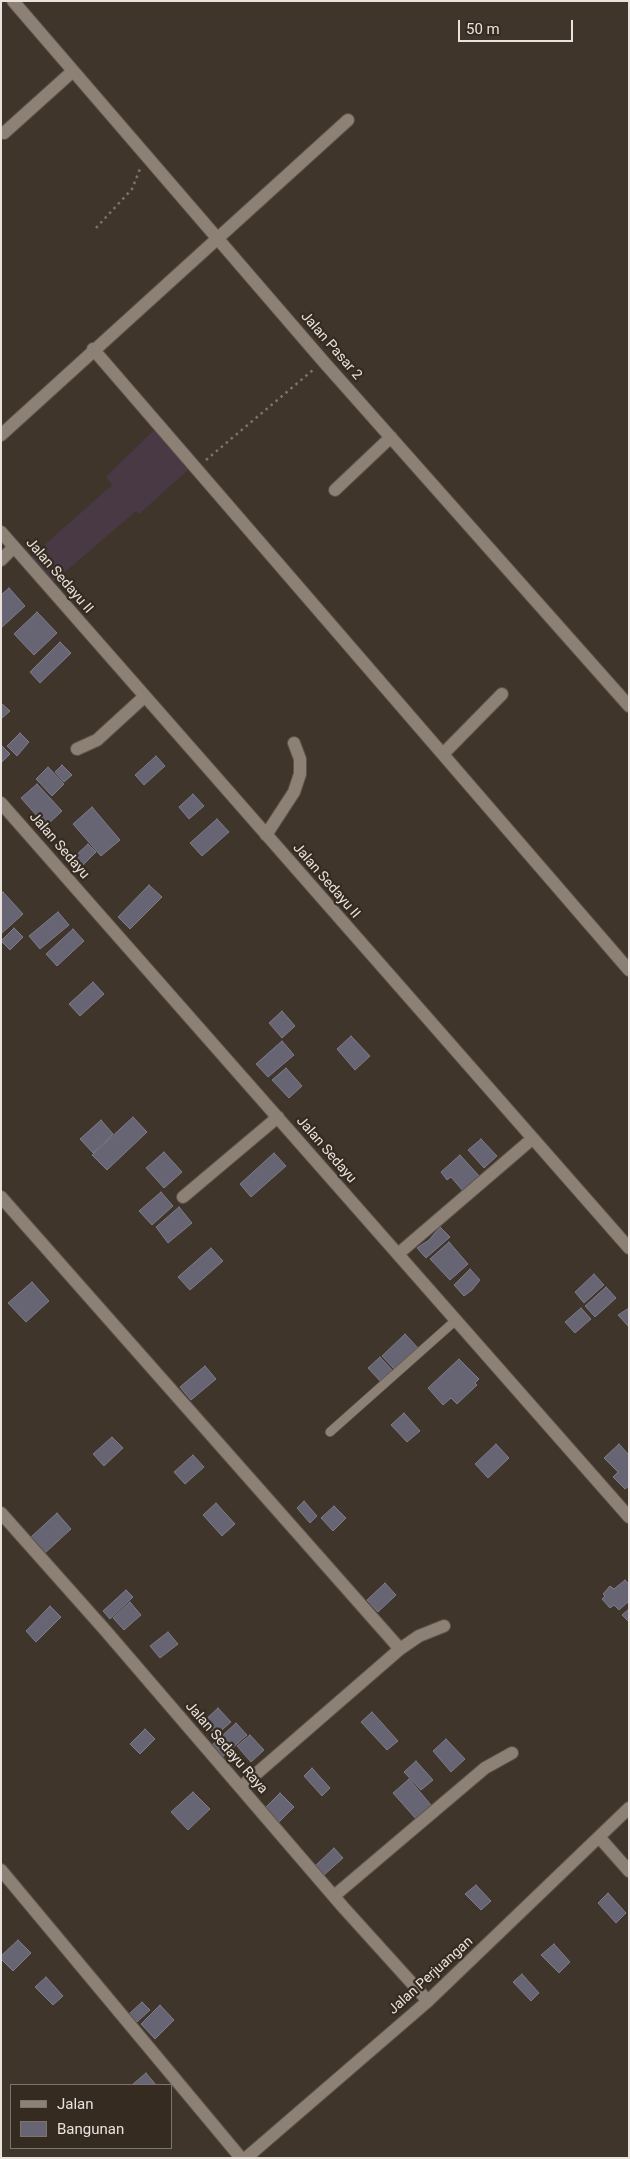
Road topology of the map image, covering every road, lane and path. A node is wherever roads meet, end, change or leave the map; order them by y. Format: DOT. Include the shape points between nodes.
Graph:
graph roads {
  1 [pos="13,1"];
  2 [pos="73,70"];
  3 [pos="348,120"];
  4 [pos="4,133"];
  5 [pos="144,153"];
  6 [pos="96,228"];
  7 [pos="219,239"];
  8 [pos="93,349"];
  9 [pos="324,361"];
  10 [pos="1,435"];
  11 [pos="391,437"];
  12 [pos="196,468"];
  13 [pos="335,490"];
  14 [pos="1,532"];
  15 [pos="14,548"];
  16 [pos="1,560"];
  17 [pos="502,694"];
  18 [pos="144,696"];
  19 [pos="629,706"];
  20 [pos="294,743"];
  21 [pos="77,749"];
  22 [pos="443,754"];
  23 [pos="1,803"];
  24 [pos="266,835"];
  25 [pos="629,970"];
  26 [pos="278,1117"];
  27 [pos="532,1139"];
  28 [pos="1,1197"];
  29 [pos="183,1197"];
  30 [pos="629,1248"];
  31 [pos="398,1254"];
  32 [pos="456,1320"];
  33 [pos="330,1432"];
  34 [pos="1,1513"];
  35 [pos="629,1517"];
  36 [pos="444,1626"];
  37 [pos="400,1649"];
  38 [pos="512,1753"];
  39 [pos="241,1787"];
  40 [pos="629,1808"];
  41 [pos="599,1837"];
  42 [pos="1,1870"];
  43 [pos="629,1871"];
  44 [pos="334,1896"];
  45 [pos="428,2001"];
  46 [pos="250,2156"];
  1 -- 2 [label="street, Jalan Pasar 2"];
  2 -- 4 [label="street"];
  2 -- 5 [label="street, Jalan Pasar 2"];
  3 -- 7 [label="street"];
  5 -- 6 [label="path" via="132,189"];
  5 -- 7 [label="street, Jalan Pasar 2"];
  7 -- 8 [label="street"];
  7 -- 9 [label="street, Jalan Pasar 2"];
  8 -- 10 [label="street"];
  8 -- 12 [label="street"];
  9 -- 11 [label="street, Jalan Pasar 2"];
  9 -- 12 [label="path"];
  11 -- 13 [label="street"];
  11 -- 19 [label="street, Jalan Pasar 2"];
  12 -- 22 [label="street"];
  14 -- 15 [label="street, Jalan Sedayu II"];
  15 -- 16 [label="street"];
  15 -- 18 [label="street, Jalan Sedayu II"];
  17 -- 22 [label="street"];
  18 -- 21 [label="street" via="97,740"];
  18 -- 24 [label="street, Jalan Sedayu II"];
  20 -- 24 [label="street" via="300,759 300,774 294,792"];
  22 -- 25 [label="street"];
  23 -- 26 [label="street, Jalan Sedayu"];
  24 -- 27 [label="street, Jalan Sedayu II"];
  26 -- 29 [label="street"];
  26 -- 31 [label="street, Jalan Sedayu"];
  27 -- 30 [label="street, Jalan Sedayu II"];
  27 -- 31 [label="street"];
  28 -- 37 [label="street"];
  31 -- 32 [label="street, Jalan Sedayu"];
  32 -- 33 [label="lane"];
  32 -- 35 [label="street, Jalan Sedayu"];
  34 -- 39 [label="street, Jalan Sedayu Raya"];
  36 -- 37 [label="street" via="419,1636"];
  37 -- 39 [label="street"];
  38 -- 44 [label="street" via="485,1768"];
  39 -- 44 [label="street, Jalan Sedayu Raya"];
  40 -- 41 [label="street, Jalan Perjuangan"];
  41 -- 43 [label="street"];
  41 -- 45 [label="street, Jalan Perjuangan"];
  42 -- 46 [label="street"];
  44 -- 45 [label="street, Jalan Sedayu Raya"];
  45 -- 46 [label="street, Jalan Perjuangan"];
}
